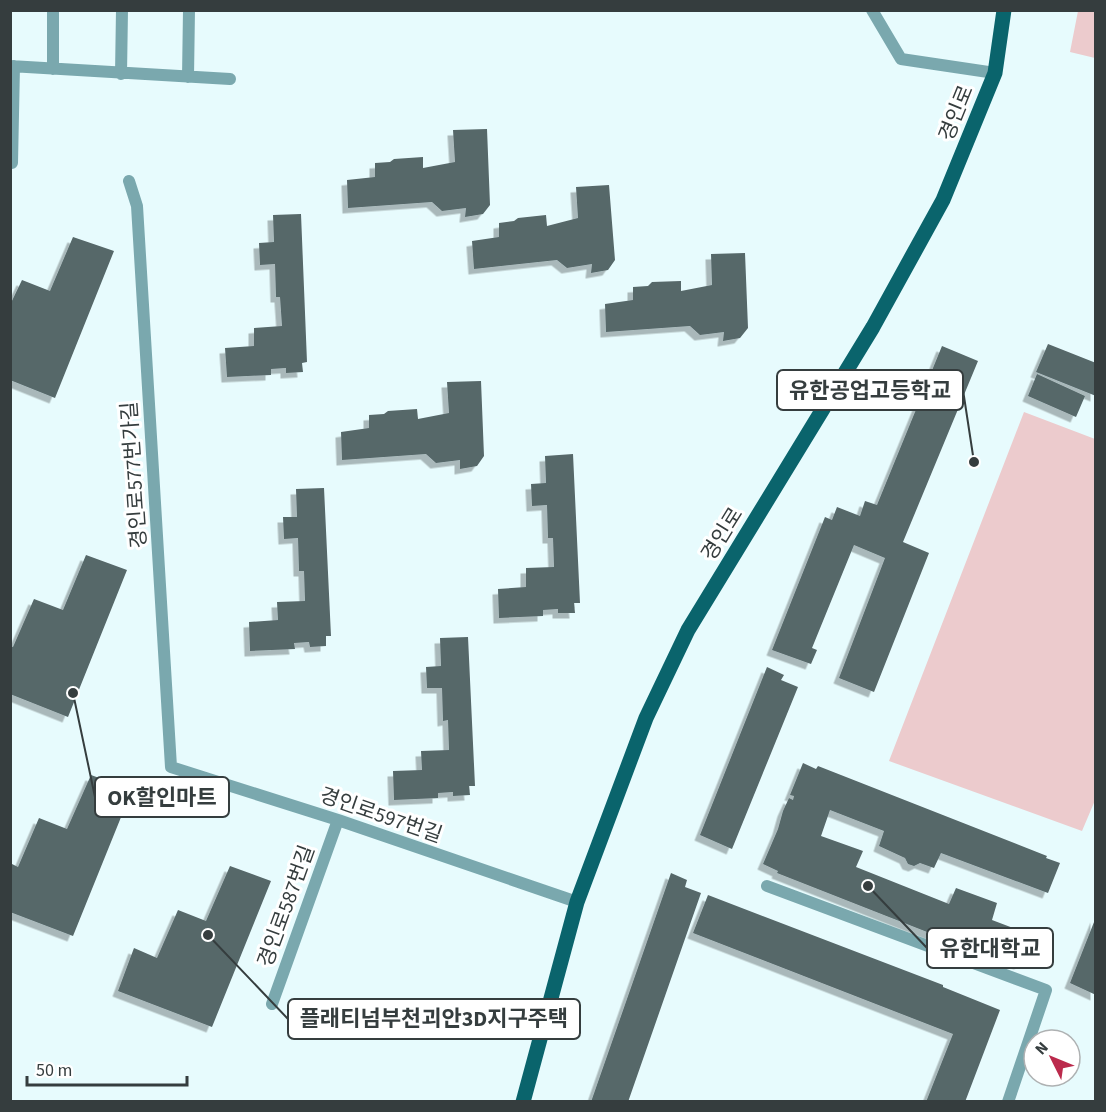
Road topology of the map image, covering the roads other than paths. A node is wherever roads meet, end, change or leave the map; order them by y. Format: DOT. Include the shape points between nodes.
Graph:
graph roads {
  1 [pos="53,10"];
  2 [pos="122,10"];
  3 [pos="189,10"];
  4 [pos="872,10"];
  5 [pos="1004,10"];
  6 [pos="12,66"];
  7 [pos="53,69"];
  8 [pos="995,73"];
  9 [pos="121,74"];
  10 [pos="188,77"];
  11 [pos="230,79"];
  12 [pos="12,163"];
  13 [pos="129,181"];
  14 [pos="171,767"];
  15 [pos="338,820"];
  16 [pos="767,886"];
  17 [pos="577,902"];
  18 [pos="272,1004"];
  19 [pos="523,1101"];
  20 [pos="1008,1101"];
  1 -- 7 [label="lane"];
  2 -- 9 [label="lane"];
  3 -- 10 [label="lane"];
  4 -- 8 [label="lane" via="902,59"];
  5 -- 8 [label="main road, 경인로"];
  6 -- 7 [label="lane"];
  6 -- 12 [label="lane"];
  7 -- 9 [label="lane"];
  8 -- 17 [label="main road, 경인로" via="943,200 878,319 688,630 646,717"];
  9 -- 10 [label="lane"];
  10 -- 11 [label="lane"];
  13 -- 14 [label="lane, 경인로577번가길" via="136,206"];
  14 -- 15 [label="lane, 경인로597번길"];
  15 -- 17 [label="lane, 경인로597번길"];
  15 -- 18 [label="lane, 경인로587번길"];
  16 -- 20 [label="lane" via="1046,990"];
  17 -- 19 [label="main road, 경인로"];
}
